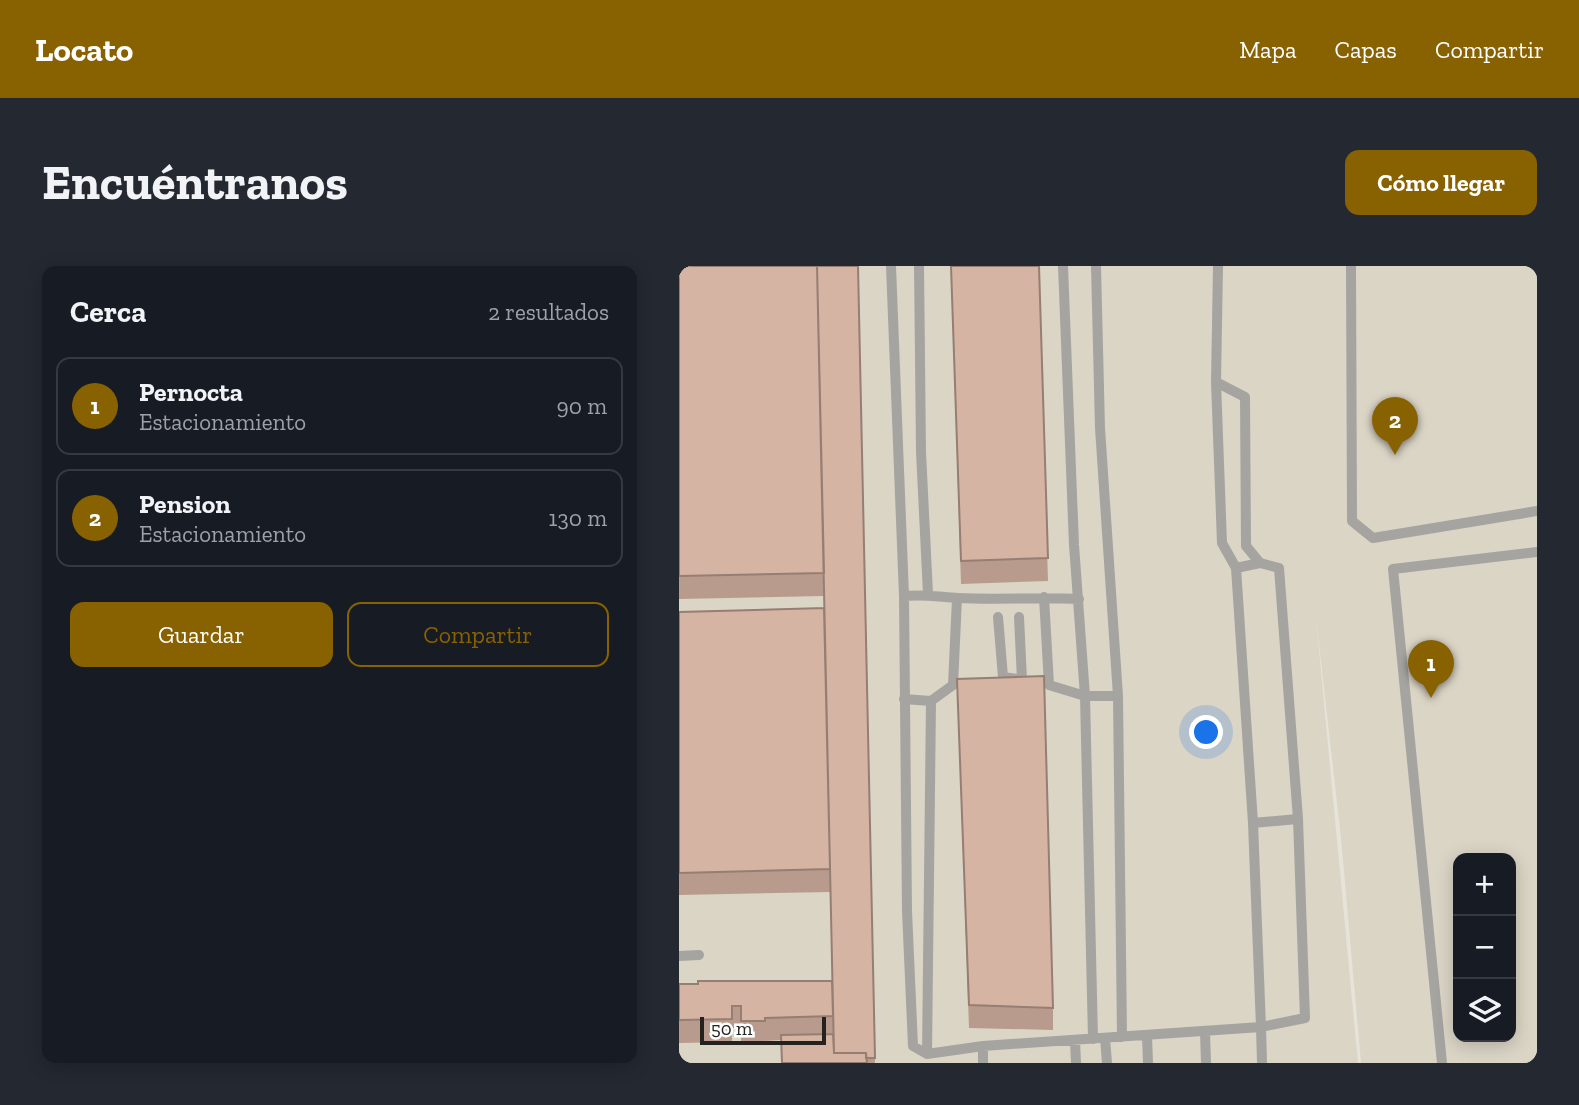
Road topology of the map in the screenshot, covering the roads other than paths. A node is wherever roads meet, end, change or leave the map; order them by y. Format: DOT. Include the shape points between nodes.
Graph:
graph roads {
  1 [pos="891,266"];
  2 [pos="919,266"];
  3 [pos="1063,266"];
  4 [pos="1096,266"];
  5 [pos="1217,266"];
  6 [pos="1351,266"];
  7 [pos="1216,382"];
  8 [pos="1537,511"];
  9 [pos="1537,552"];
  10 [pos="1260,563"];
  11 [pos="1236,568"];
  12 [pos="927,594"];
  13 [pos="904,596"];
  14 [pos="1044,597"];
  15 [pos="957,598"];
  16 [pos="1079,600"];
  17 [pos="998,617"];
  18 [pos="1019,617"];
  19 [pos="1021,680"];
  20 [pos="1049,685"];
  21 [pos="1085,696"];
  22 [pos="1118,696"];
  23 [pos="904,699"];
  24 [pos="931,701"];
  25 [pos="1298,819"];
  26 [pos="1253,823"];
  27 [pos="699,955"];
  28 [pos="679,956"];
  29 [pos="1261,1027"];
  30 [pos="1205,1032"];
  31 [pos="1147,1036"];
  32 [pos="1122,1037"];
  33 [pos="1105,1038"];
  34 [pos="1093,1039"];
  35 [pos="1076,1041"];
  36 [pos="983,1045"];
  37 [pos="927,1055"];
  38 [pos="983,1063"];
  39 [pos="1076,1063"];
  40 [pos="1107,1063"];
  41 [pos="1148,1063"];
  42 [pos="1206,1063"];
  43 [pos="1262,1063"];
  44 [pos="1442,1063"];
  1 -- 13 [label="lane"];
  2 -- 12 [label="lane"];
  3 -- 16 [label="lane"];
  4 -- 22 [label="lane" via="1100,428"];
  5 -- 7 [label="lane"];
  6 -- 8 [label="lane" via="1352,521 1373,538"];
  7 -- 10 [label="lane" via="1245,397 1246,546"];
  7 -- 11 [label="lane" via="1222,543"];
  9 -- 44 [label="lane" via="1393,569"];
  10 -- 11 [label="lane"];
  10 -- 25 [label="lane" via="1279,568"];
  11 -- 26 [label="lane"];
  12 -- 13 [label="lane"];
  12 -- 15 [label="lane"];
  13 -- 23 [label="lane"];
  14 -- 15 [label="lane"];
  14 -- 16 [label="lane"];
  14 -- 20 [label="lane"];
  15 -- 24 [label="lane" via="953,685"];
  16 -- 21 [label="lane"];
  17 -- 19 [label="lane" via="1003,677"];
  18 -- 19 [label="lane"];
  19 -- 20 [label="lane"];
  20 -- 21 [label="lane"];
  21 -- 22 [label="lane"];
  21 -- 34 [label="lane"];
  22 -- 32 [label="lane"];
  23 -- 24 [label="lane"];
  23 -- 37 [label="lane" via="913,1046"];
  24 -- 37 [label="lane"];
  25 -- 26 [label="lane"];
  25 -- 29 [label="lane" via="1305,1018"];
  26 -- 29 [label="lane"];
  27 -- 28 [label="lane"];
  29 -- 30 [label="lane"];
  29 -- 43 [label="lane"];
  30 -- 31 [label="lane"];
  30 -- 42 [label="lane"];
  31 -- 32 [label="lane"];
  31 -- 41 [label="lane"];
  32 -- 33 [label="lane"];
  33 -- 34 [label="lane"];
  33 -- 40 [label="lane"];
  34 -- 35 [label="lane"];
  35 -- 36 [label="lane"];
  35 -- 39 [label="lane"];
  36 -- 37 [label="lane"];
  36 -- 38 [label="lane"];
}
